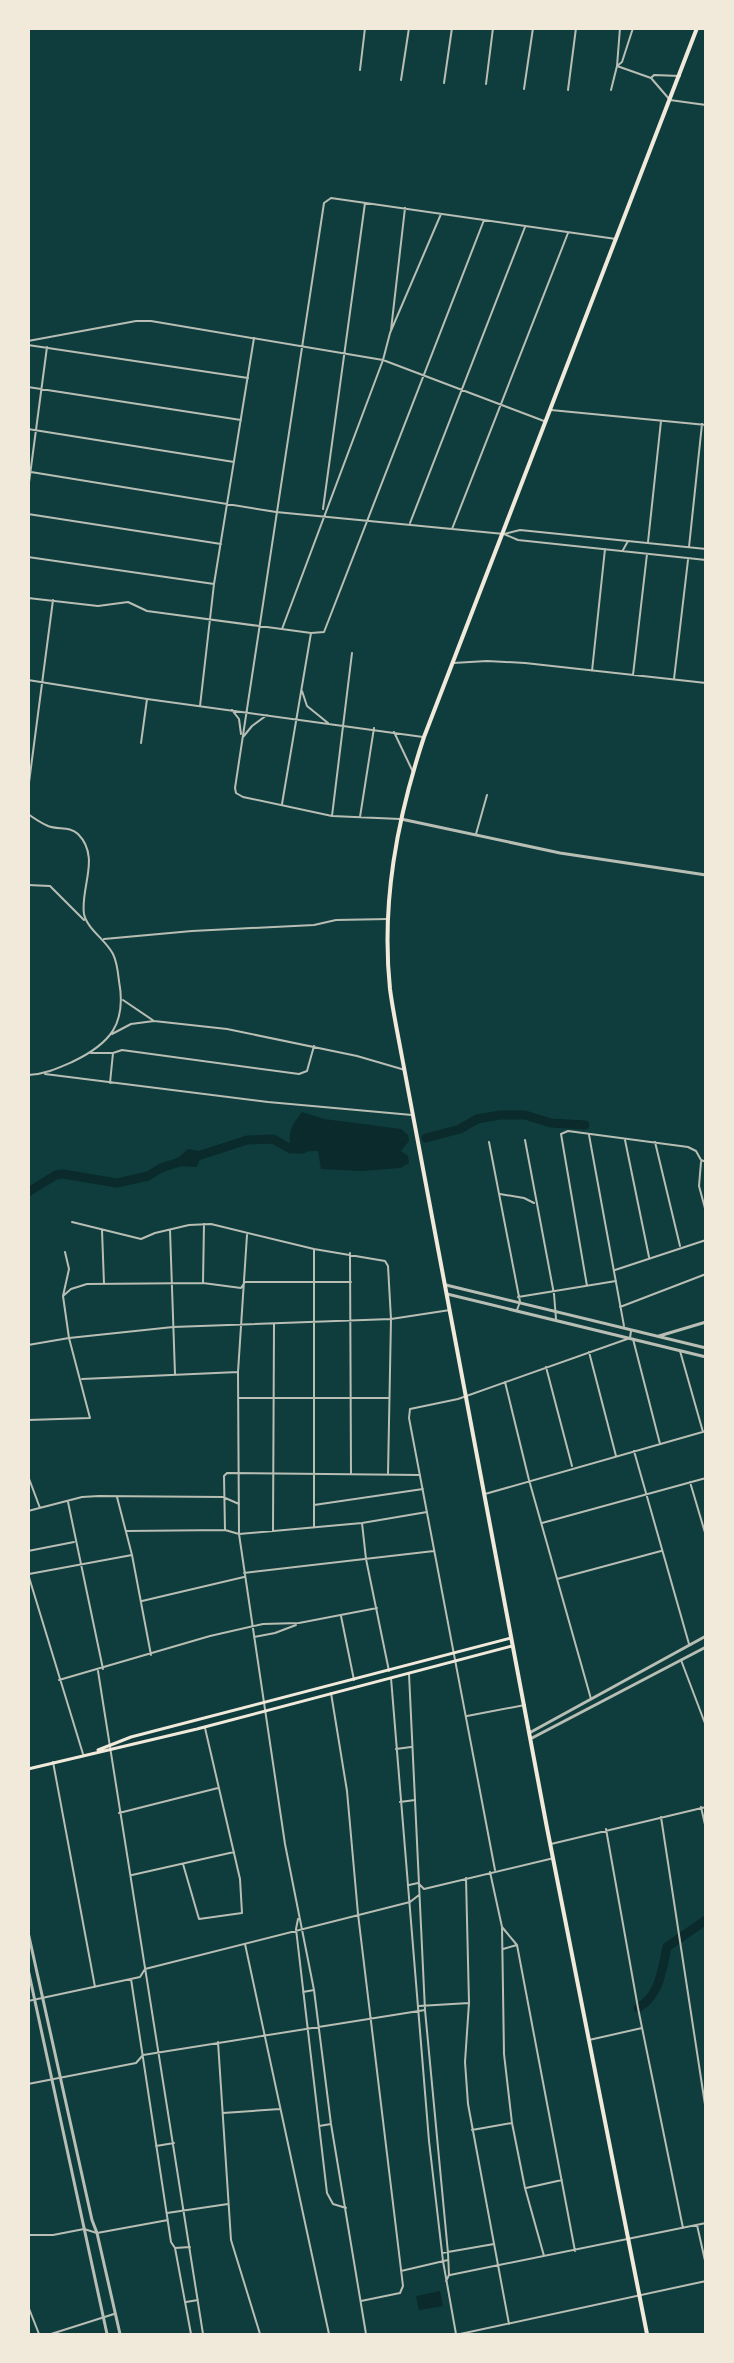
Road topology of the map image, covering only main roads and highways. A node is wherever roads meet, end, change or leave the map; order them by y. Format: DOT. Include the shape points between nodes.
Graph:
graph roads {
  1 [pos="697,28"];
  2 [pos="513,1638"];
  3 [pos="514,1645"];
  4 [pos="109,1747"];
  5 [pos="28,1769"];
  6 [pos="647,2334"];
  1 -- 2 [label="main road" via="424,737 400,819 391,872 390,988"];
  2 -- 3 [label="main road"];
  2 -- 4 [label="main road"];
  3 -- 4 [label="main road" via="205,1726"];
  3 -- 6 [label="main road"];
  4 -- 5 [label="main road"];
}
